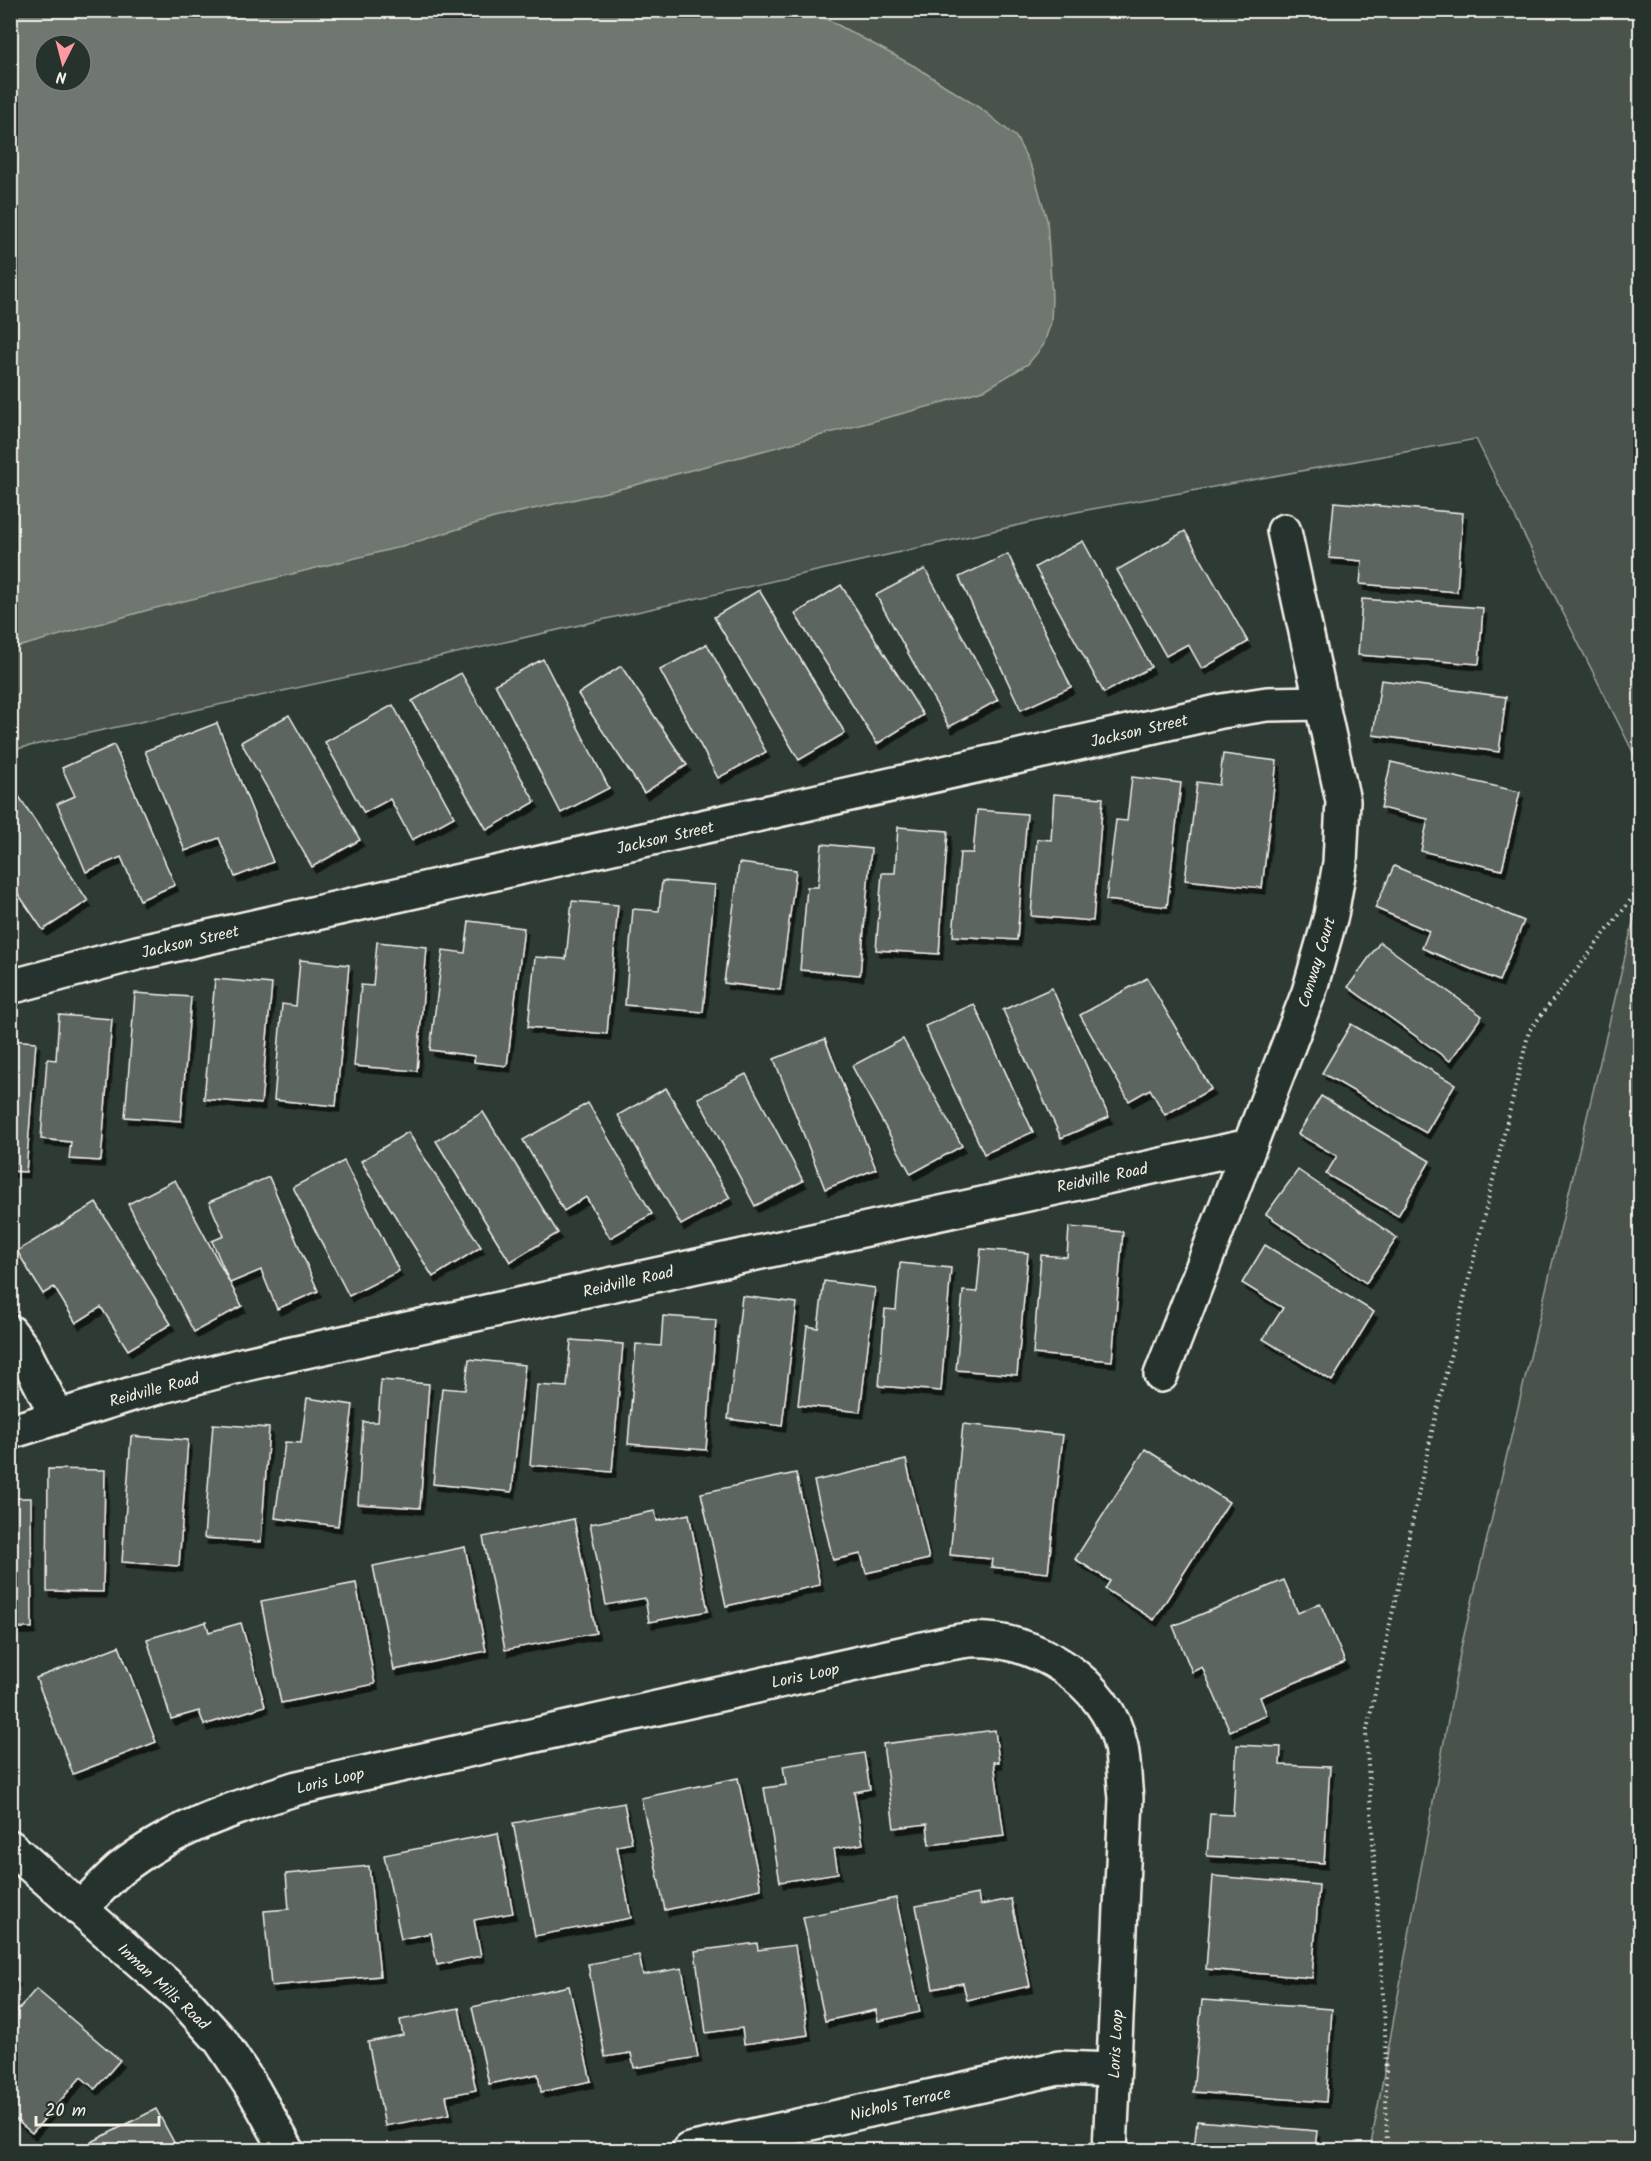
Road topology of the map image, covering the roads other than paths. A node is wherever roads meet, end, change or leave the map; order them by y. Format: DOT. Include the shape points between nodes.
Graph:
graph roads {
  1 [pos="1284,531"];
  2 [pos="1322,703"];
  3 [pos="10,987"];
  4 [pos="1249,1146"];
  5 [pos="10,1332"];
  6 [pos="1161,1375"];
  7 [pos="57,1416"];
  8 [pos="10,1432"];
  9 [pos="10,1847"];
  10 [pos="80,1909"];
  11 [pos="1113,2070"];
  12 [pos="286,2151"];
  13 [pos="689,2151"];
  14 [pos="1110,2151"];
  1 -- 2 [label="street, Conway Court"];
  2 -- 3 [label="street, Jackson Street" via="1267,704 1222,711 159,948"];
  2 -- 4 [label="street, Conway Court" via="1342,801 1340,863 1309,992"];
  4 -- 6 [label="street, Conway Court"];
  4 -- 7 [label="street, Reidville Road" via="246,1364"];
  5 -- 7 [label="street" via="23,1349"];
  7 -- 8 [label="street, Reidville Road"];
  9 -- 10 [label="street, Inman Mills Road"];
  10 -- 11 [label="street, Loris Loop" via="119,1870 154,1845 213,1815 297,1788 969,1640 1015,1645 1065,1667 1101,1701 1120,1745 1126,1798"];
  10 -- 12 [label="street, Inman Mills Road" via="182,1998 221,2041 253,2089"];
  11 -- 13 [label="street, Nichols Terrace" via="1059,2068"];
  11 -- 14 [label="street, Loris Loop"];
}
